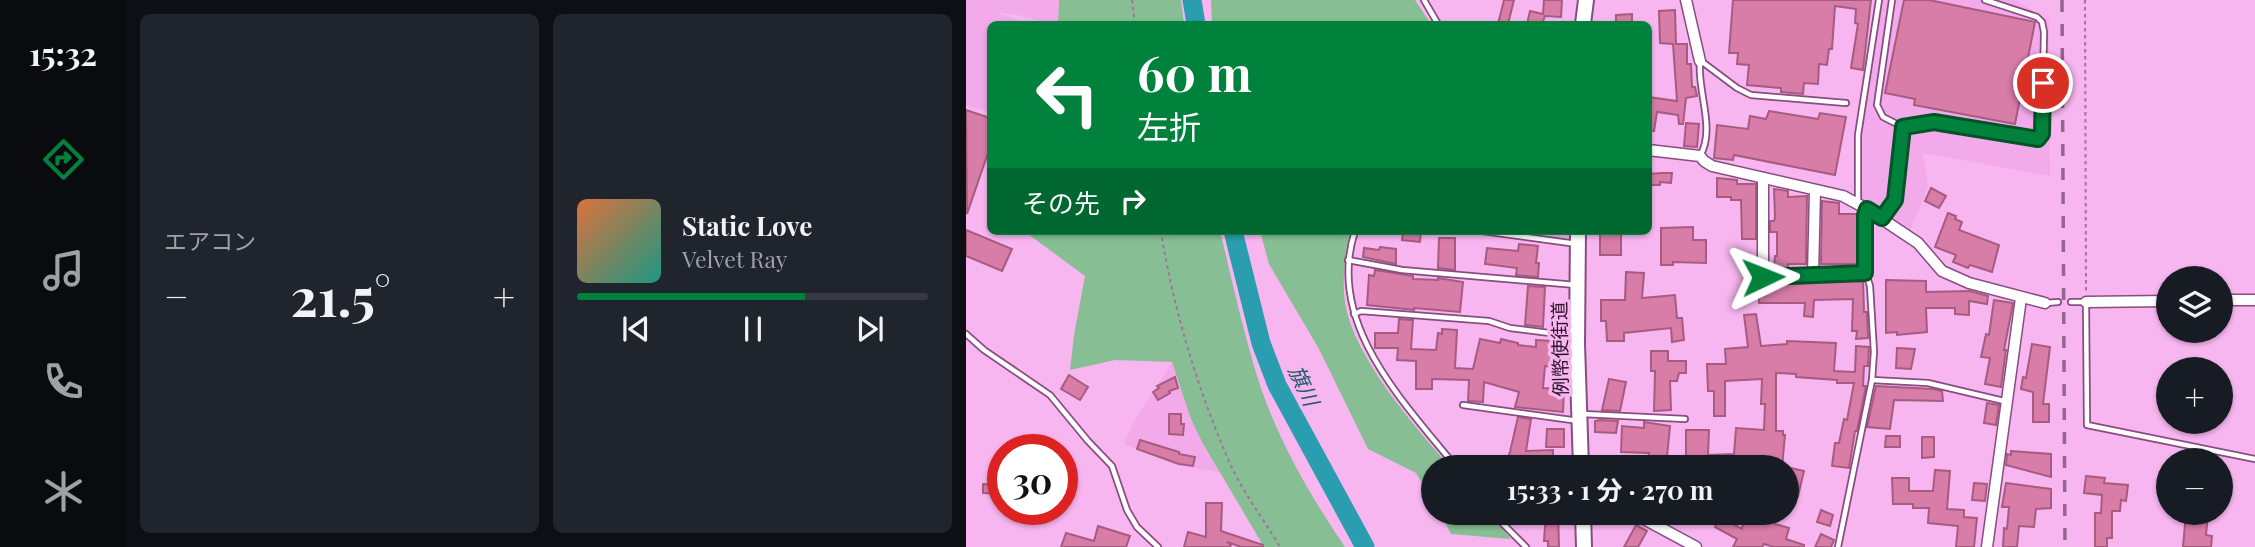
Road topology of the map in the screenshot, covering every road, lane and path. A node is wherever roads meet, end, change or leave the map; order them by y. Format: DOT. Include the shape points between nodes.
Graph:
graph roads {
  1 [pos="1132,0"];
  2 [pos="1424,0"];
  3 [pos="1586,0"];
  4 [pos="1686,0"];
  5 [pos="1879,0"];
  6 [pos="1892,0"];
  7 [pos="1985,0"];
  8 [pos="2085,0"];
  9 [pos="1135,21"];
  10 [pos="1436,21"];
  11 [pos="1583,21"];
  12 [pos="1700,61"];
  13 [pos="1846,103"];
  14 [pos="1903,127"];
  15 [pos="1652,150"];
  16 [pos="1700,156"];
  17 [pos="1763,178"];
  18 [pos="1815,191"];
  19 [pos="1862,206"];
  20 [pos="1882,218"];
  21 [pos="1162,235"];
  22 [pos="1354,235"];
  23 [pos="1546,235"];
  24 [pos="1578,237"];
  25 [pos="1348,260"];
  26 [pos="1865,273"];
  27 [pos="1814,275"];
  28 [pos="1577,285"];
  29 [pos="2021,298"];
  30 [pos="2233,300"];
  31 [pos="2255,300"];
  32 [pos="2156,301"];
  33 [pos="2058,302"];
  34 [pos="2071,302"];
  35 [pos="2086,302"];
  36 [pos="2045,303"];
  37 [pos="1354,314"];
  38 [pos="966,334"];
  39 [pos="1577,336"];
  40 [pos="1872,380"];
  41 [pos="2009,402"];
  42 [pos="1463,405"];
  43 [pos="1579,418"];
  44 [pos="1685,419"];
  45 [pos="1447,455"];
  46 [pos="1581,455"];
  47 [pos="2255,459"];
  48 [pos="1504,525"];
  49 [pos="1583,525"];
  50 [pos="1657,525"];
  51 [pos="1158,547"];
  52 [pos="1280,547"];
  53 [pos="1526,547"];
  54 [pos="1584,547"];
  55 [pos="1696,547"];
  56 [pos="1838,547"];
  57 [pos="1987,547"];
  1 -- 9 [label="path"];
  2 -- 10 [label="lane"];
  3 -- 11 [label="main road"];
  4 -- 12 [label="street"];
  5 -- 19 [label="lane" via="1858,135"];
  6 -- 14 [label="lane" via="1877,105 1883,117"];
  7 -- 14 [label="lane" via="2042,22 2040,137 2033,140 1934,122"];
  8 -- 35 [label="path"];
  12 -- 13 [label="lane" via="1751,95"];
  12 -- 16 [label="lane" via="1706,125"];
  14 -- 20 [label="lane" via="1895,200"];
  15 -- 16 [label="street"];
  16 -- 17 [label="street" via="1712,166"];
  17 -- 18 [label="street"];
  17 -- 27 [label="street" via="1763,277"];
  18 -- 19 [label="street" via="1843,196"];
  18 -- 27 [label="street"];
  19 -- 20 [label="street"];
  19 -- 26 [label="street"];
  20 -- 29 [label="street" via="1917,243 1942,271"];
  21 -- 52 [label="path" via="1187,349 1228,460"];
  22 -- 25 [label="lane"];
  23 -- 24 [label="lane"];
  24 -- 28 [label="main road, 例幣使街道"];
  25 -- 28 [label="lane" via="1402,270"];
  25 -- 37 [label="lane"];
  26 -- 27 [label="street"];
  26 -- 40 [label="lane" via="1870,286"];
  28 -- 39 [label="main road, 例幣使街道"];
  29 -- 36 [label="street"];
  29 -- 41 [label="street"];
  30 -- 31 [label="street"];
  32 -- 35 [label="street"];
  33 -- 36 [label="lane"];
  34 -- 35 [label="lane"];
  35 -- 47 [label="lane" via="2087,425"];
  37 -- 39 [label="lane" via="1460,318"];
  37 -- 45 [label="lane" via="1360,334 1389,380"];
  38 -- 51 [label="lane" via="1050,395 1112,466 1127,510"];
  39 -- 43 [label="main road, 例幣使街道"];
  40 -- 41 [label="lane" via="1928,383"];
  40 -- 56 [label="lane"];
  41 -- 57 [label="street"];
  42 -- 43 [label="lane"];
  43 -- 44 [label="lane"];
  43 -- 46 [label="main road, 例幣使街道"];
  48 -- 53 [label="lane"];
  49 -- 54 [label="main road"];
  50 -- 55 [label="street"];
}
